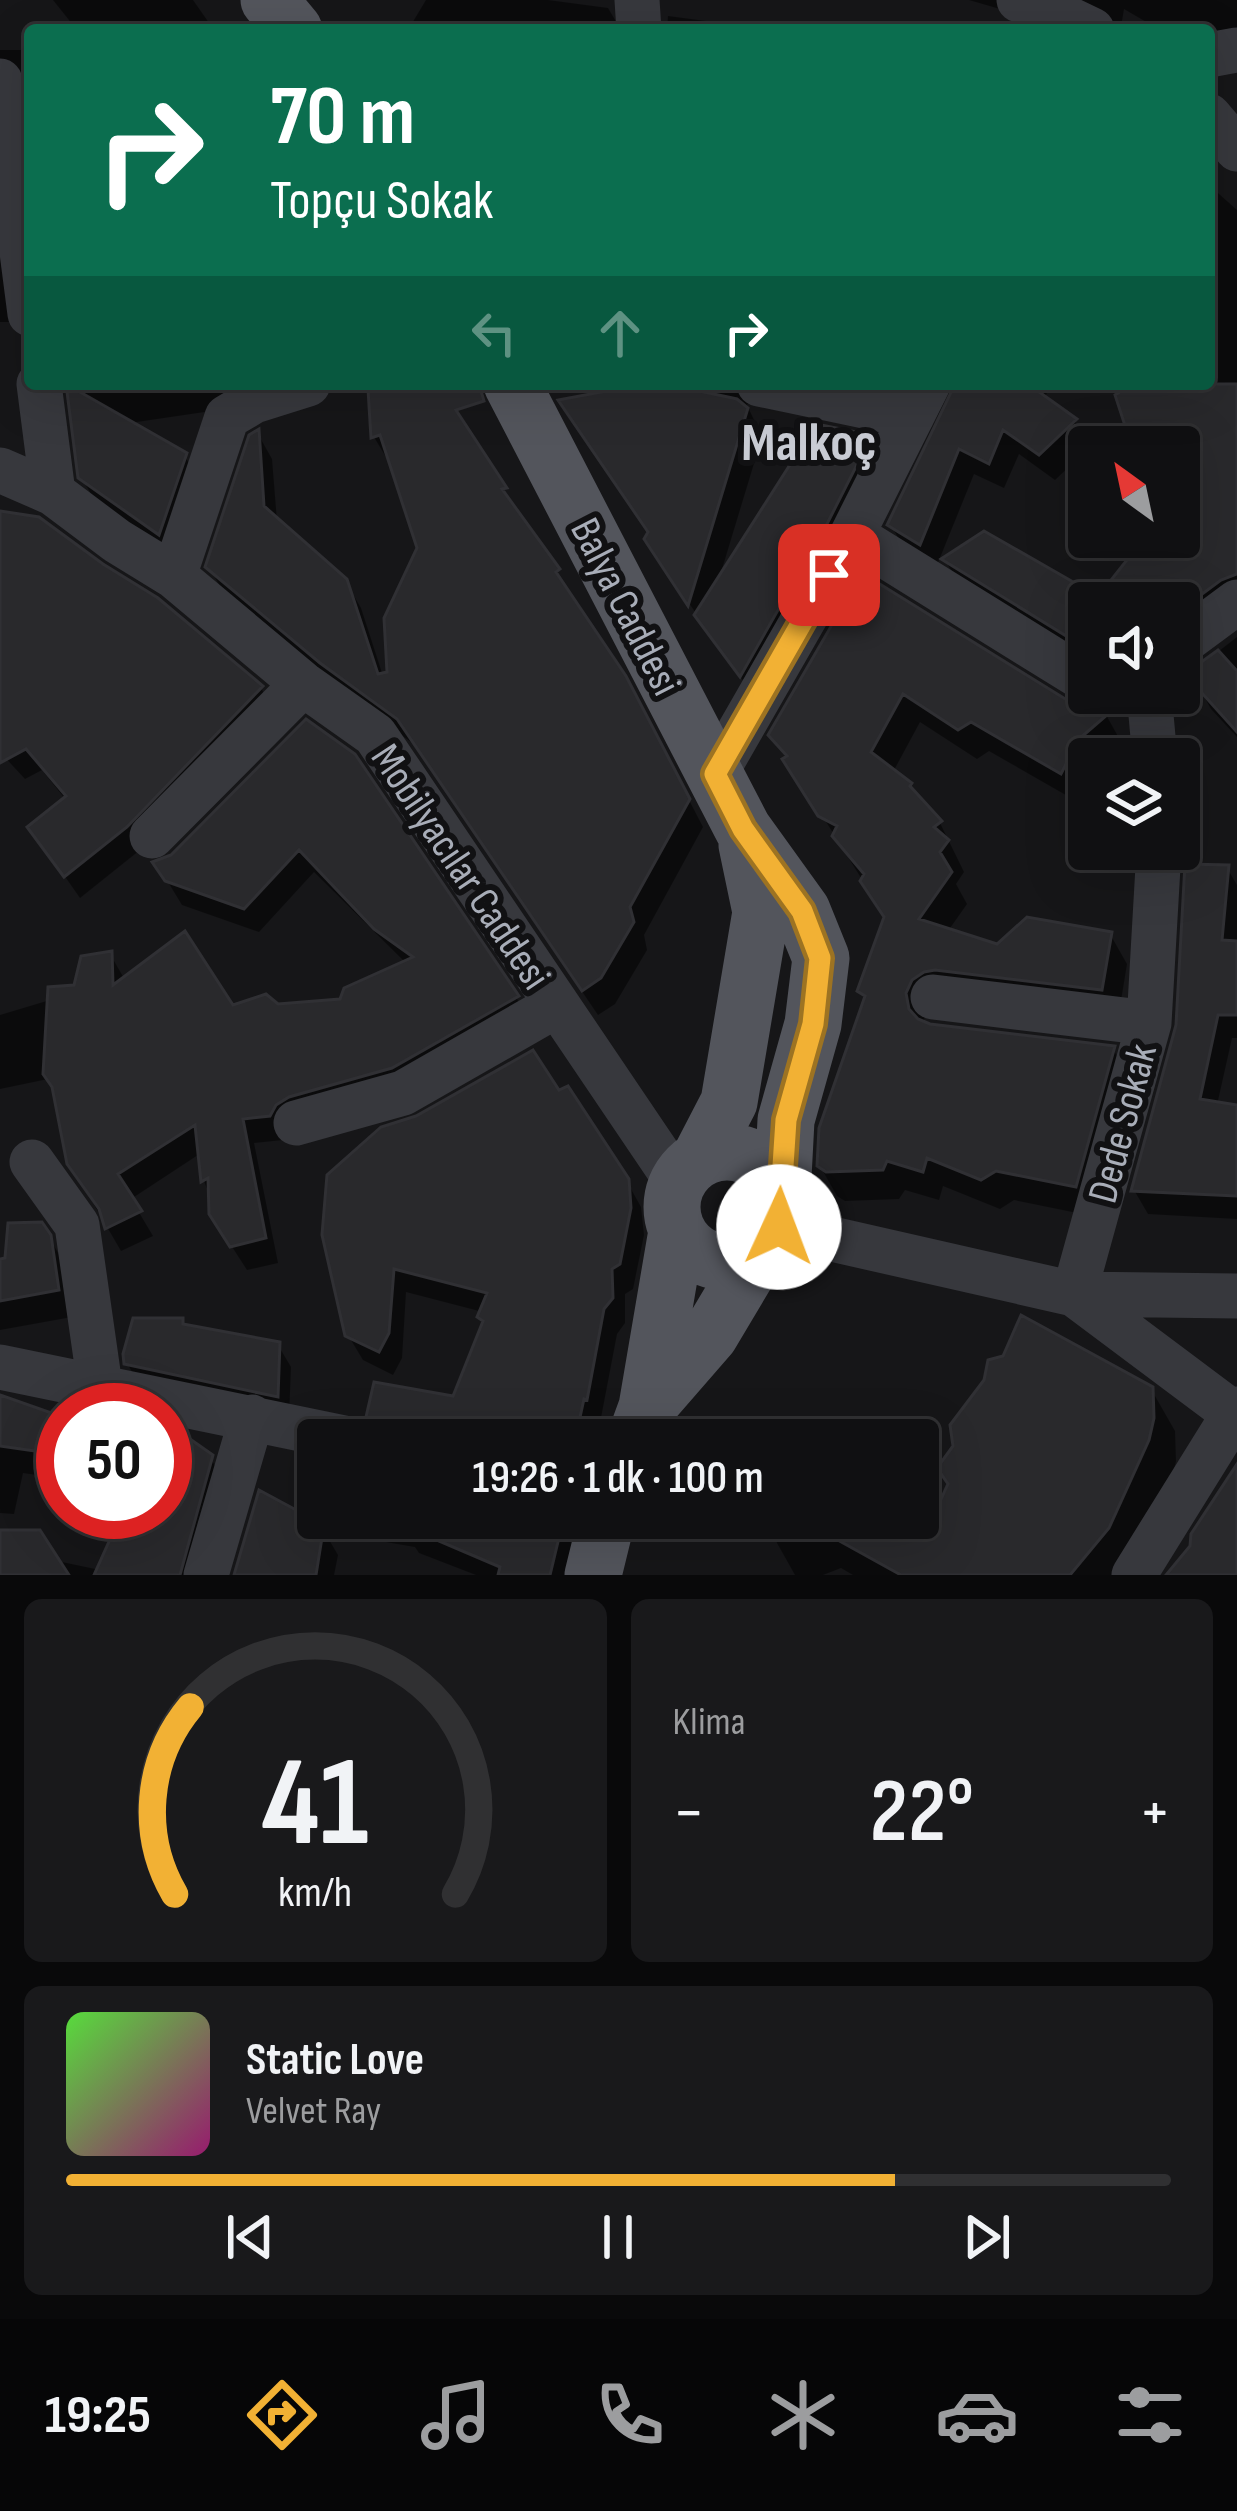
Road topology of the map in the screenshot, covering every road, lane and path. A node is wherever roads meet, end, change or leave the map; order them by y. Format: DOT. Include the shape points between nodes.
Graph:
graph roads {
  1 [pos="269,0"];
  2 [pos="1018,0"];
  3 [pos="289,24"];
  4 [pos="1079,24"];
  5 [pos="0,81"];
  6 [pos="1215,123"];
  7 [pos="1237,149"];
  8 [pos="24,267"];
  9 [pos="40,390"];
  10 [pos="289,390"];
  11 [pos="515,390"];
  12 [pos="819,390"];
  13 [pos="920,400"];
  14 [pos="0,470"];
  15 [pos="53,493"];
  16 [pos="852,535"];
  17 [pos="174,576"];
  18 [pos="1237,602"];
  19 [pos="1200,629"];
  20 [pos="1068,669"];
  21 [pos="303,684"];
  22 [pos="715,774"];
  23 [pos="743,829"];
  24 [pos="152,836"];
  25 [pos="1158,870"];
  26 [pos="933,997"];
  27 [pos="557,1005"];
  28 [pos="1149,1023"];
  29 [pos="296,1123"];
  30 [pos="32,1162"];
  31 [pos="685,1190"];
  32 [pos="773,1225"];
  33 [pos="1074,1294"];
  34 [pos="1237,1296"];
  35 [pos="0,1367"];
  36 [pos="84,1383"];
  37 [pos="100,1383"];
  38 [pos="192,1405"];
  39 [pos="1235,1413"];
  40 [pos="252,1417"];
  41 [pos="642,1419"];
  42 [pos="644,1419"];
  43 [pos="297,1427"];
  44 [pos="602,1539"];
  45 [pos="206,1575"];
  46 [pos="593,1575"];
  47 [pos="1134,1575"];
  1 -- 3 [label="main road"];
  2 -- 4 [label="street"];
  5 -- 8 [label="street"];
  6 -- 7 [label="street"];
  9 -- 15 [label="street"];
  10 -- 17 [label="street" via="227,417"];
  11 -- 22 [label="main road, Balya Caddesi"];
  12 -- 13 [label="street"];
  13 -- 16 [label="street"];
  14 -- 15 [label="street, Mobilyacılar Caddesi"];
  15 -- 17 [label="street, Mobilyacılar Caddesi"];
  16 -- 20 [label="street"];
  16 -- 22 [label="street"];
  17 -- 21 [label="street, Mobilyacılar Caddesi"];
  18 -- 19 [label="street"];
  21 -- 24 [label="street"];
  21 -- 27 [label="street, Mobilyacılar Caddesi" via="375,735"];
  22 -- 23 [label="main road, Balya Caddesi"];
  23 -- 31 [label="main road, Balya Caddesi" via="761,911 728,1102"];
  23 -- 32 [label="main road, Balya Caddesi" via="802,911 820,958"];
  25 -- 28 [label="street"];
  26 -- 28 [label="street, Dede Sokak"];
  27 -- 29 [label="street" via="403,1093"];
  27 -- 31 [label="street, Mobilyacılar Caddesi"];
  28 -- 33 [label="street, Dede Sokak"];
  30 -- 37 [label="street" via="77,1225"];
  31 -- 32 [label="main road" via="734,1151 752,1157 766,1167"];
  31 -- 32 [label="main road" via="686,1244 713,1260 730,1262"];
  31 -- 41 [label="main road, Balya Caddesi"];
  32 -- 33 [label="street"];
  32 -- 42 [label="main road, Balya Caddesi" via="710,1336"];
  33 -- 34 [label="street"];
  33 -- 39 [label="street"];
  35 -- 36 [label="street"];
  38 -- 40 [label="street"];
  39 -- 47 [label="street"];
  40 -- 43 [label="street"];
  40 -- 45 [label="street"];
  44 -- 46 [label="main road"];
}
